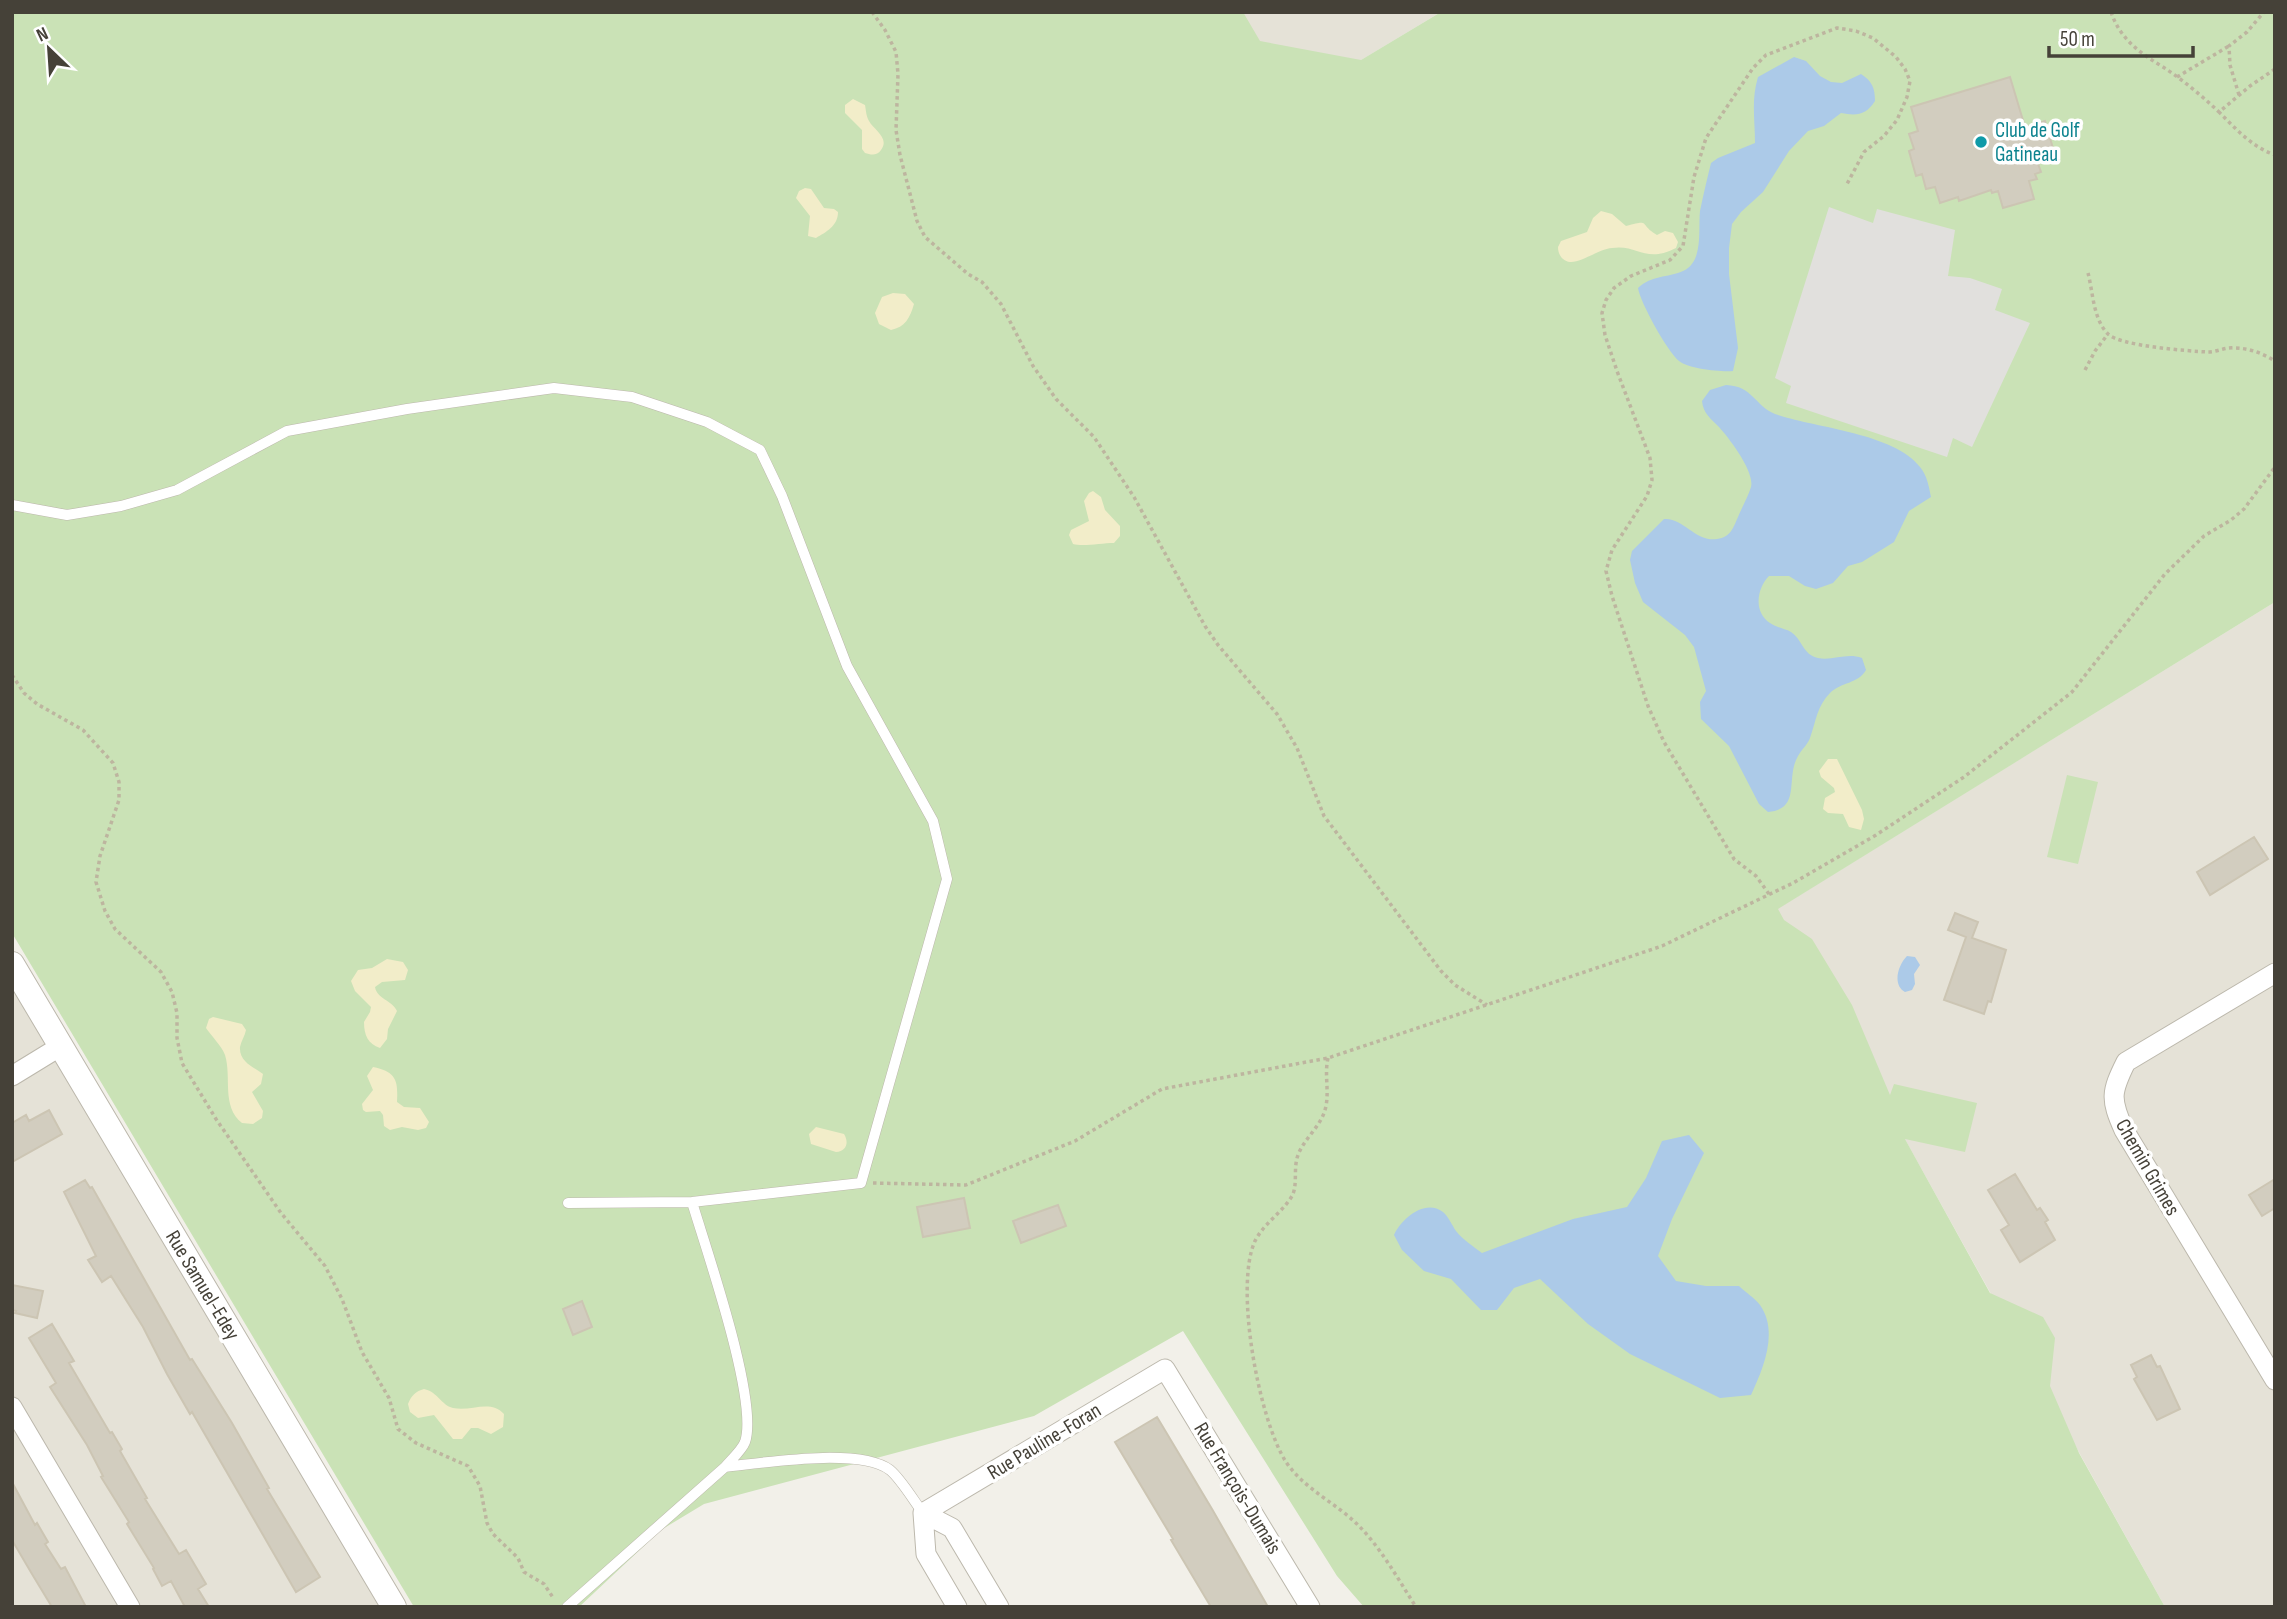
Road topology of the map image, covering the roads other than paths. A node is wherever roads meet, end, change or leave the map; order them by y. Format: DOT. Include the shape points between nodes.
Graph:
graph roads {
  1 [pos="12,505"];
  2 [pos="12,964"];
  3 [pos="2275,973"];
  4 [pos="61,1046"];
  5 [pos="12,1076"];
  6 [pos="692,1202"];
  7 [pos="568,1203"];
  8 [pos="1165,1369"];
  9 [pos="2275,1380"];
  10 [pos="12,1407"];
  11 [pos="725,1467"];
  12 [pos="923,1513"];
  13 [pos="130,1607"];
  14 [pos="394,1607"];
  15 [pos="567,1607"];
  16 [pos="957,1607"];
  17 [pos="999,1607"];
  18 [pos="1310,1607"];
  1 -- 6 [label="lane" via="67,515 121,506 177,490 287,430 554,388 632,397 708,422 760,450 848,666 933,821 947,879 861,1183"];
  2 -- 4 [label="street, Rue Samuel-Edey"];
  3 -- 9 [label="street, Chemin Grimes" via="2126,1062 2116,1082 2113,1106"];
  4 -- 5 [label="street"];
  4 -- 14 [label="street, Rue Samuel-Edey"];
  6 -- 7 [label="lane"];
  6 -- 11 [label="lane" via="741,1370 745,1442"];
  8 -- 12 [label="street, Rue Pauline-Foran"];
  8 -- 18 [label="street, Rue François-Dumais"];
  10 -- 13 [label="street"];
  11 -- 12 [label="lane" via="855,1458 889,1470"];
  11 -- 15 [label="lane"];
  12 -- 16 [label="street" via="926,1555"];
  12 -- 17 [label="street" via="952,1528"];
}
